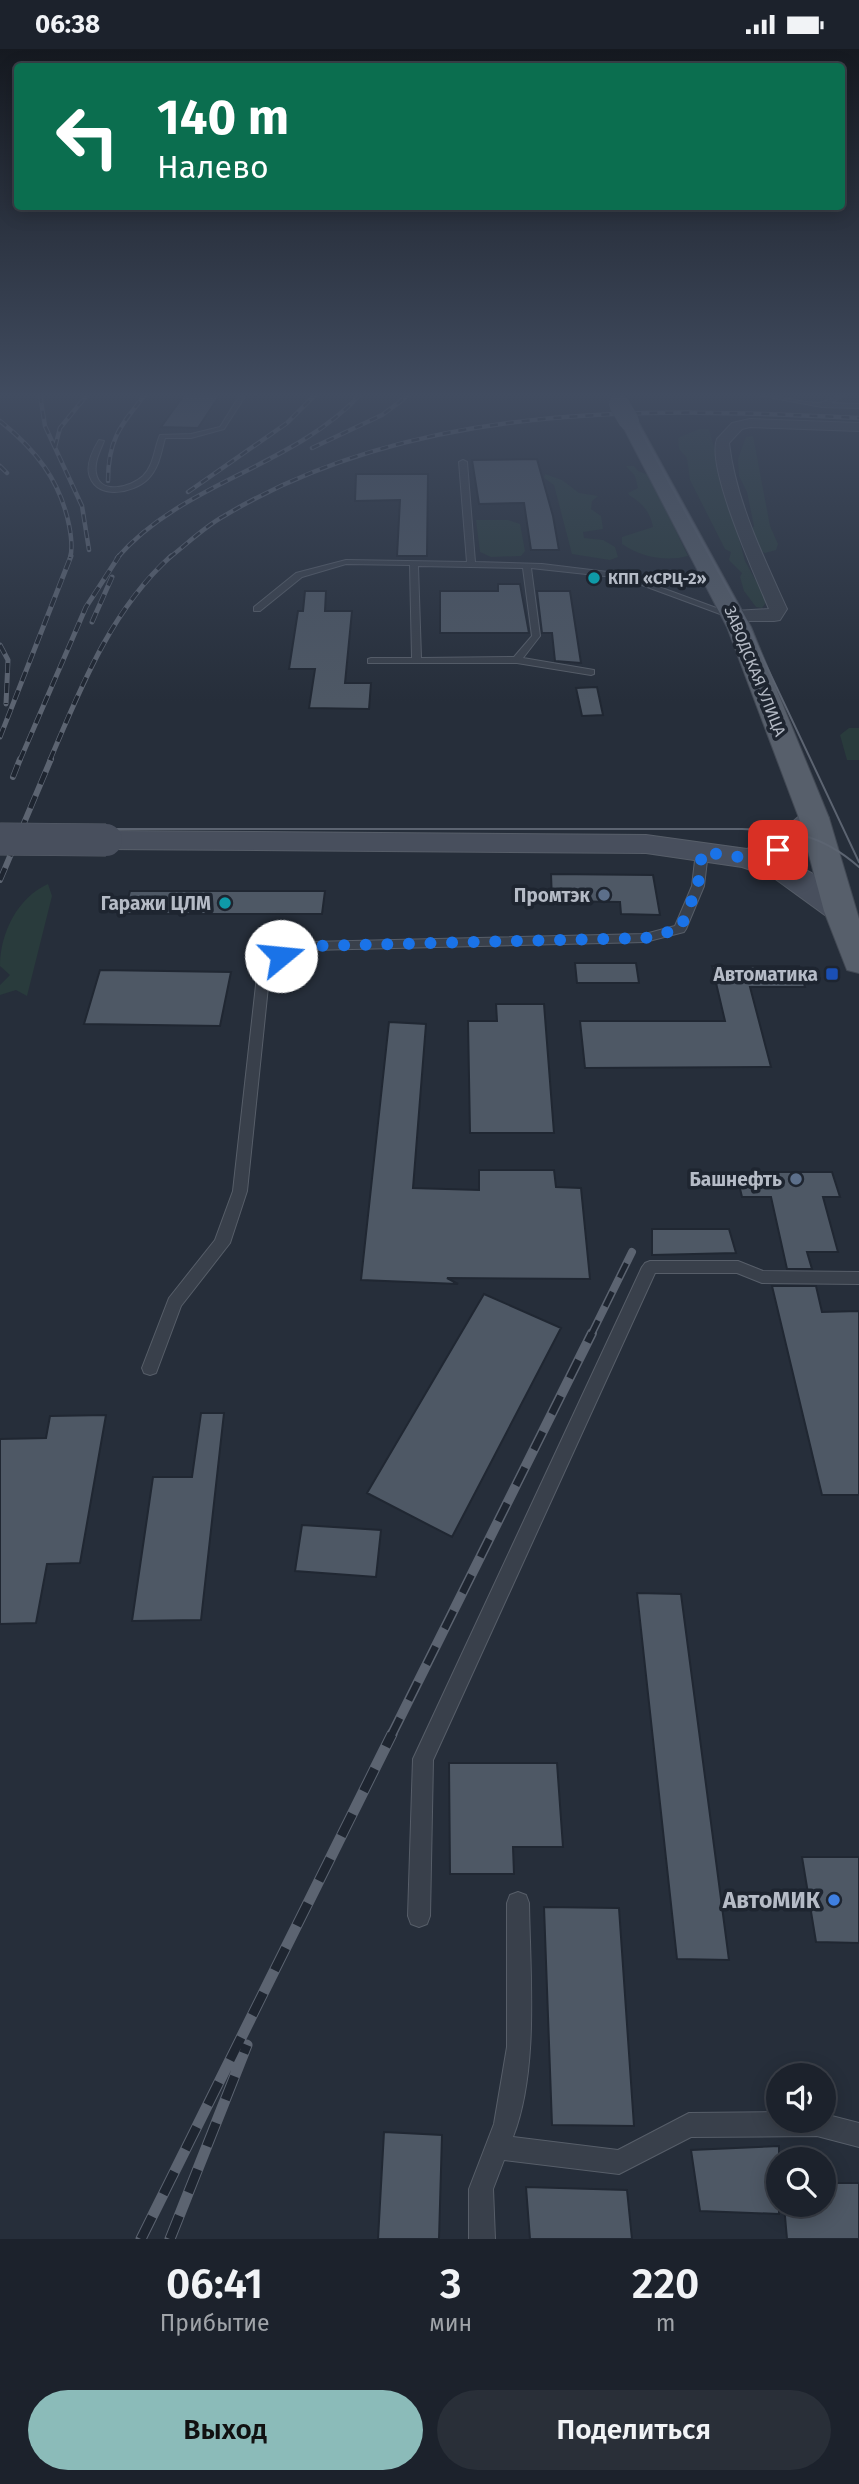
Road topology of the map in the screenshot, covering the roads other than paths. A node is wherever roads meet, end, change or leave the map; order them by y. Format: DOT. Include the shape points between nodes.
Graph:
graph roads {
  1 [pos="466,497"];
  2 [pos="670,497"];
  3 [pos="734,497"];
  4 [pos="414,563"];
  5 [pos="471,564"];
  6 [pos="527,566"];
  7 [pos="257,609"];
  8 [pos="734,616"];
  9 [pos="371,660"];
  10 [pos="417,660"];
  11 [pos="517,660"];
  12 [pos="591,672"];
  13 [pos="814,818"];
  14 [pos="0,839"];
  15 [pos="702,852"];
  16 [pos="747,858"];
  17 [pos="840,911"];
  18 [pos="859,962"];
  19 [pos="859,1277"];
  20 [pos="150,1367"];
  21 [pos="518,1903"];
  22 [pos="419,1916"];
  23 [pos="859,2135"];
  24 [pos="497,2147"];
  25 [pos="482,2239"];
  1 -- 5 [label="lane"];
  2 -- 8 [label="main road, ЗАВОДСКАЯ УЛИЦА"];
  3 -- 8 [label="street" via="778,609 774,615"];
  4 -- 5 [label="lane"];
  4 -- 7 [label="lane" via="346,562 299,575"];
  4 -- 10 [label="lane"];
  5 -- 6 [label="lane"];
  6 -- 8 [label="lane" via="624,576"];
  6 -- 11 [label="lane" via="536,636"];
  8 -- 13 [label="main road, ЗАВОДСКАЯ УЛИЦА"];
  9 -- 10 [label="lane"];
  10 -- 11 [label="lane"];
  11 -- 12 [label="lane"];
  13 -- 16 [label="street" via="800,837 778,850"];
  13 -- 17 [label="main road, ЗАВОДСКАЯ УЛИЦА"];
  14 -- 15 [label="street, bridge" via="540,842 646,844"];
  15 -- 16 [label="street"];
  15 -- 20 [label="lane" via="698,885 680,929 645,938 310,946 281,956 263,976 240,1191 222,1243 175,1303"];
  16 -- 17 [label="street" via="785,871"];
  17 -- 18 [label="main road, ЗАВОДСКАЯ УЛИЦА"];
  19 -- 22 [label="lane" via="762,1277 738,1267 650,1267 423,1759"];
  21 -- 24 [label="lane" via="519,2047 506,2124"];
  23 -- 24 [label="lane" via="817,2124 689,2125 619,2162"];
  24 -- 25 [label="lane" via="481,2189"];
}
